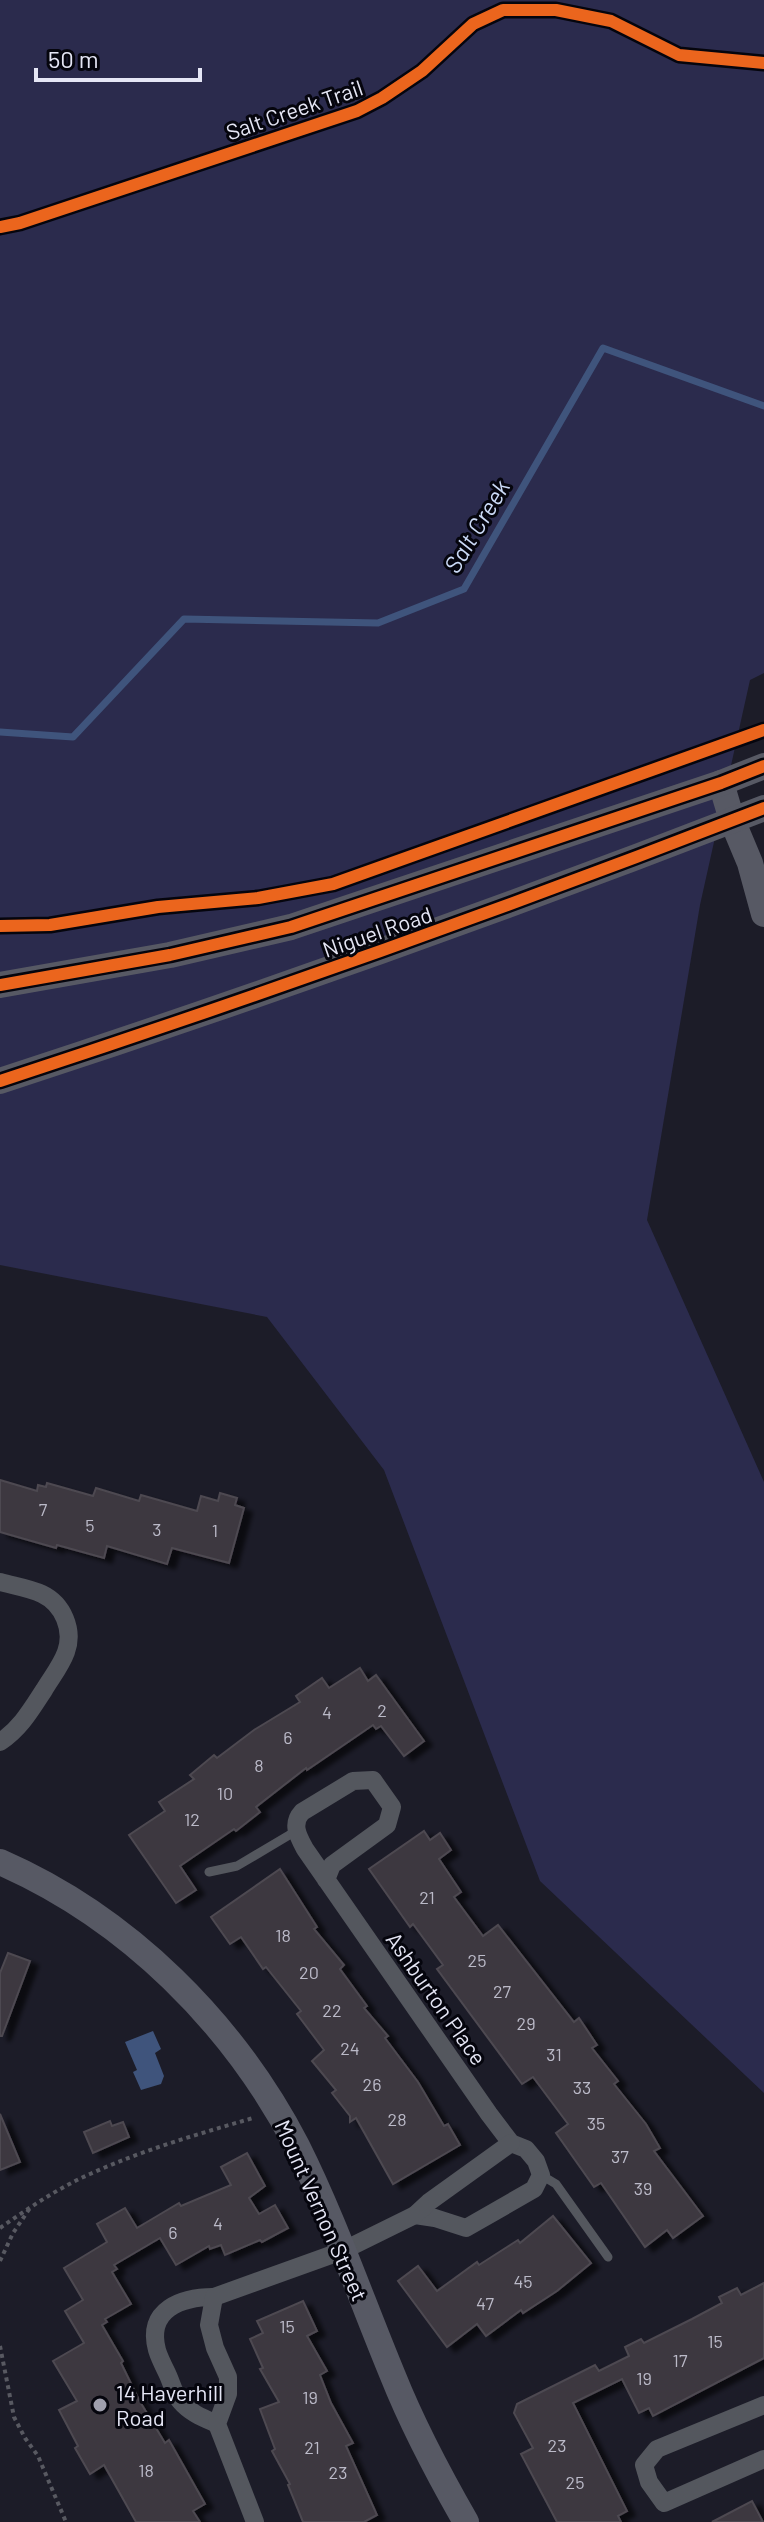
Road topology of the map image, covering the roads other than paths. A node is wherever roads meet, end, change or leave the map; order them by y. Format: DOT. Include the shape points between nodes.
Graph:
graph roads {
  1 [pos="764,766"];
  2 [pos="721,783"];
  3 [pos="764,808"];
  4 [pos="732,820"];
  5 [pos="764,914"];
  6 [pos="0,985"];
  7 [pos="0,1081"];
  8 [pos="0,1582"];
  9 [pos="0,1742"];
  10 [pos="296,1831"];
  11 [pos="0,1862"];
  12 [pos="209,1872"];
  13 [pos="326,1880"];
  14 [pos="511,2143"];
  15 [pos="541,2175"];
  16 [pos="415,2215"];
  17 [pos="342,2251"];
  18 [pos="608,2257"];
  19 [pos="214,2297"];
  20 [pos="764,2405"];
  21 [pos="217,2424"];
  22 [pos="764,2459"];
  23 [pos="255,2522"];
  24 [pos="466,2522"];
  1 -- 2 [label="main road, Niguel Road"];
  2 -- 4 [label="main road"];
  2 -- 6 [label="main road, Niguel Road" via="291,927"];
  3 -- 4 [label="main road, Niguel Road"];
  4 -- 5 [label="main road"];
  4 -- 7 [label="main road, Niguel Road" via="415,939"];
  8 -- 9 [label="street" via="53,1601 64,1616 68,1635 66,1654 27,1717"];
  10 -- 12 [label="lane" via="237,1866"];
  10 -- 13 [label="street, Ashburton Place"];
  10 -- 13 [label="street" via="302,1812 353,1781 373,1780 392,1807 387,1825 332,1865"];
  11 -- 17 [label="main road, Mount Vernon Street" via="45,1884 146,1954 219,2028 279,2113"];
  13 -- 14 [label="street, Ashburton Place"];
  14 -- 15 [label="street, Ashburton Place" via="526,2149"];
  14 -- 16 [label="street"];
  15 -- 16 [label="street" via="534,2189 466,2228"];
  15 -- 18 [label="lane" via="556,2184"];
  16 -- 17 [label="street"];
  17 -- 19 [label="street"];
  17 -- 24 [label="main road, Mount Vernon Street" via="427,2450"];
  19 -- 21 [label="street" via="209,2325 228,2377"];
  19 -- 21 [label="street" via="174,2303 155,2331 156,2349 179,2400"];
  20 -- 22 [label="street" via="657,2449 644,2465 664,2503"];
  21 -- 23 [label="street"];
}
